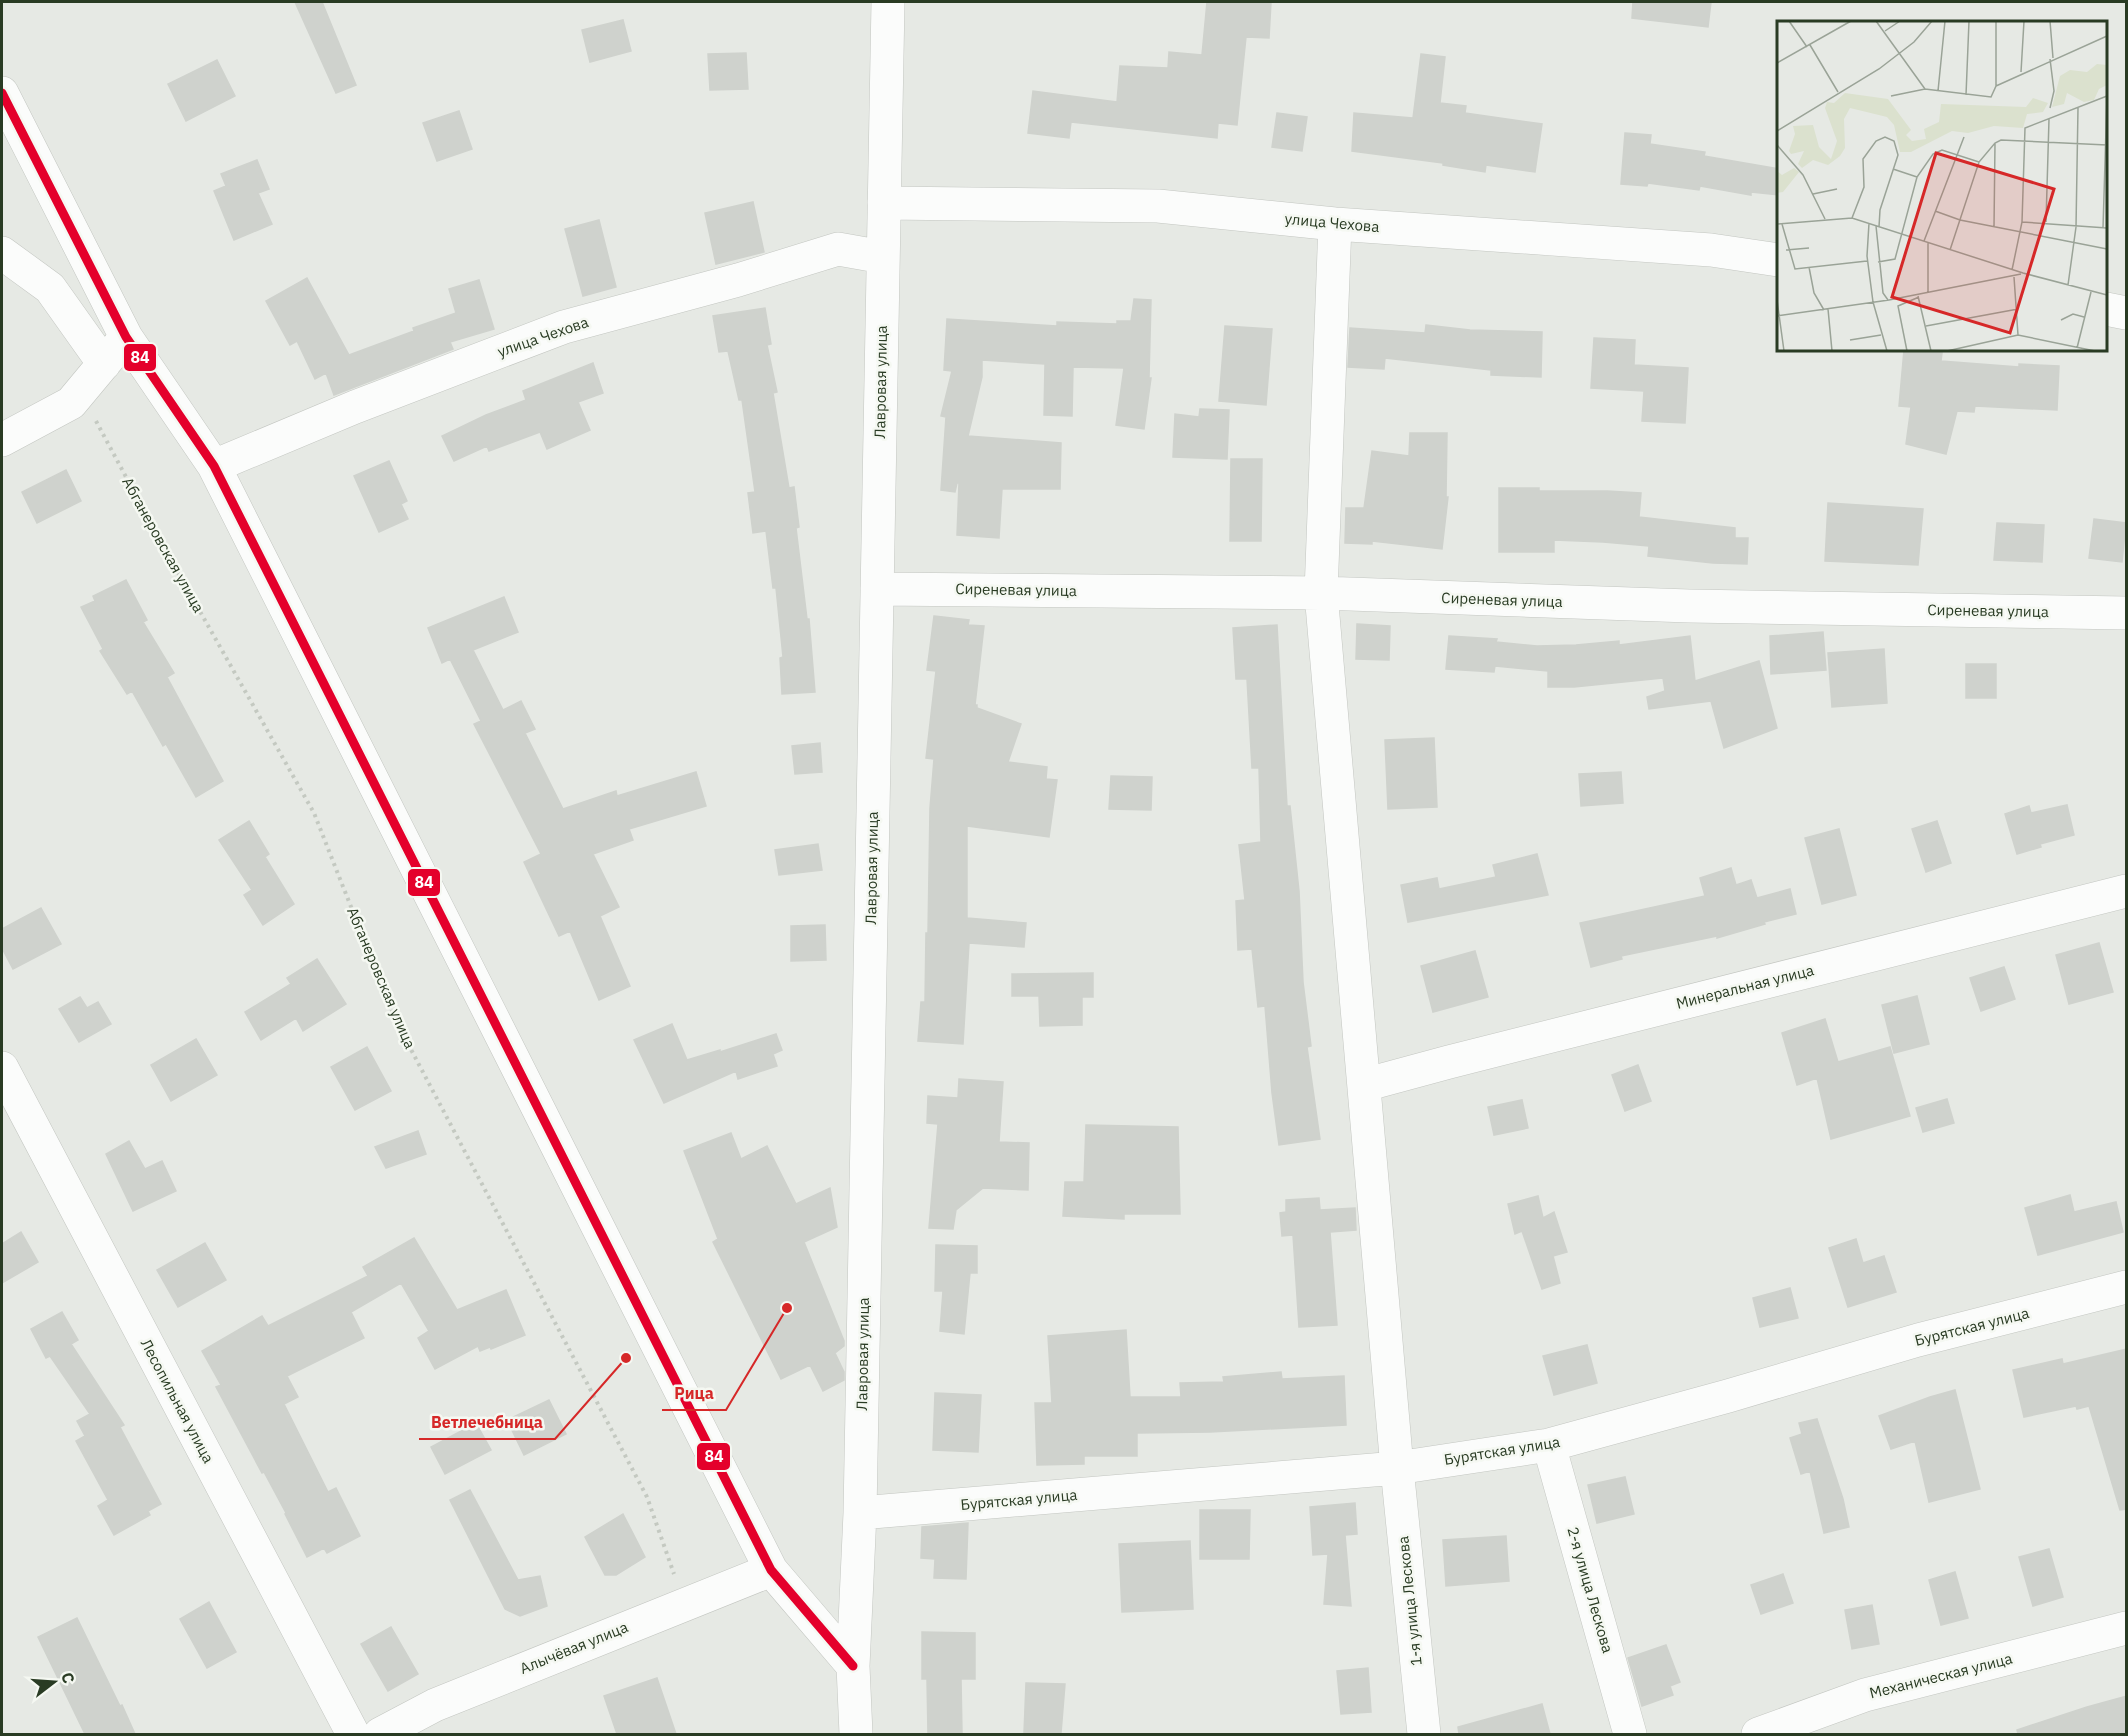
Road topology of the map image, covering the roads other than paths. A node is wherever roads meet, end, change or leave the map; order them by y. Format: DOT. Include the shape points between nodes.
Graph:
graph roads {
  1 [pos="888,2"];
  2 [pos="4,106"];
  3 [pos="884,203"];
  4 [pos="1335,224"];
  5 [pos="2,253"];
  6 [pos="883,258"];
  7 [pos="1777,260"];
  8 [pos="2107,309"];
  9 [pos="2127,313"];
  10 [pos="126,337"];
  11 [pos="104,364"];
  12 [pos="2,440"];
  13 [pos="214,466"];
  14 [pos="877,589"];
  15 [pos="1321,593"];
  16 [pos="2127,613"];
  17 [pos="2127,891"];
  18 [pos="2,1068"];
  19 [pos="1364,1085"];
  20 [pos="2127,1287"];
  21 [pos="1549,1445"];
  22 [pos="1396,1468"];
  23 [pos="860,1513"];
  24 [pos="771,1570"];
  25 [pos="2127,1628"];
  26 [pos="853,1666"];
  27 [pos="353,1734"];
  28 [pos="380,1734"];
  29 [pos="856,1734"];
  30 [pos="1424,1734"];
  31 [pos="1630,1734"];
  32 [pos="1758,1734"];
  1 -- 3 [label="street, Лавровая улица"];
  2 -- 10 [label="street"];
  3 -- 4 [label="street, улица Чехова" via="1158,206"];
  3 -- 6 [label="street, Лавровая улица"];
  4 -- 7 [label="street, улица Чехова" via="1711,250"];
  4 -- 15 [label="street, 1-я улица Лескова"];
  5 -- 11 [label="street" via="50,288"];
  6 -- 13 [label="street, улица Чехова" via="838,249 564,327"];
  6 -- 14 [label="street, Лавровая улица"];
  8 -- 9 [label="street"];
  10 -- 11 [label="street"];
  10 -- 13 [label="street"];
  11 -- 12 [label="street" via="71,403"];
  13 -- 24 [label="street"];
  14 -- 15 [label="street, Сиреневая улица"];
  14 -- 23 [label="street, Лавровая улица"];
  15 -- 16 [label="street, Сиреневая улица" via="1689,606"];
  15 -- 19 [label="street, 1-я улица Лескова"];
  17 -- 19 [label="street, Минеральная улица"];
  18 -- 27 [label="street, Лесопильная улица"];
  19 -- 22 [label="street, 1-я улица Лескова"];
  20 -- 21 [label="street, Бурятская улица" via="1918,1340"];
  21 -- 22 [label="street, Бурятская улица"];
  21 -- 31 [label="street, 2-я улица Лескова"];
  22 -- 23 [label="street, Бурятская улица"];
  22 -- 30 [label="street, 1-я улица Лескова"];
  23 -- 26 [label="street, Лавровая улица"];
  24 -- 26 [label="street"];
  24 -- 28 [label="street, Алычёвая улица" via="435,1704"];
  25 -- 32 [label="street, Механическая улица" via="1865,1695"];
  26 -- 29 [label="street, Лавровая улица"];
}
